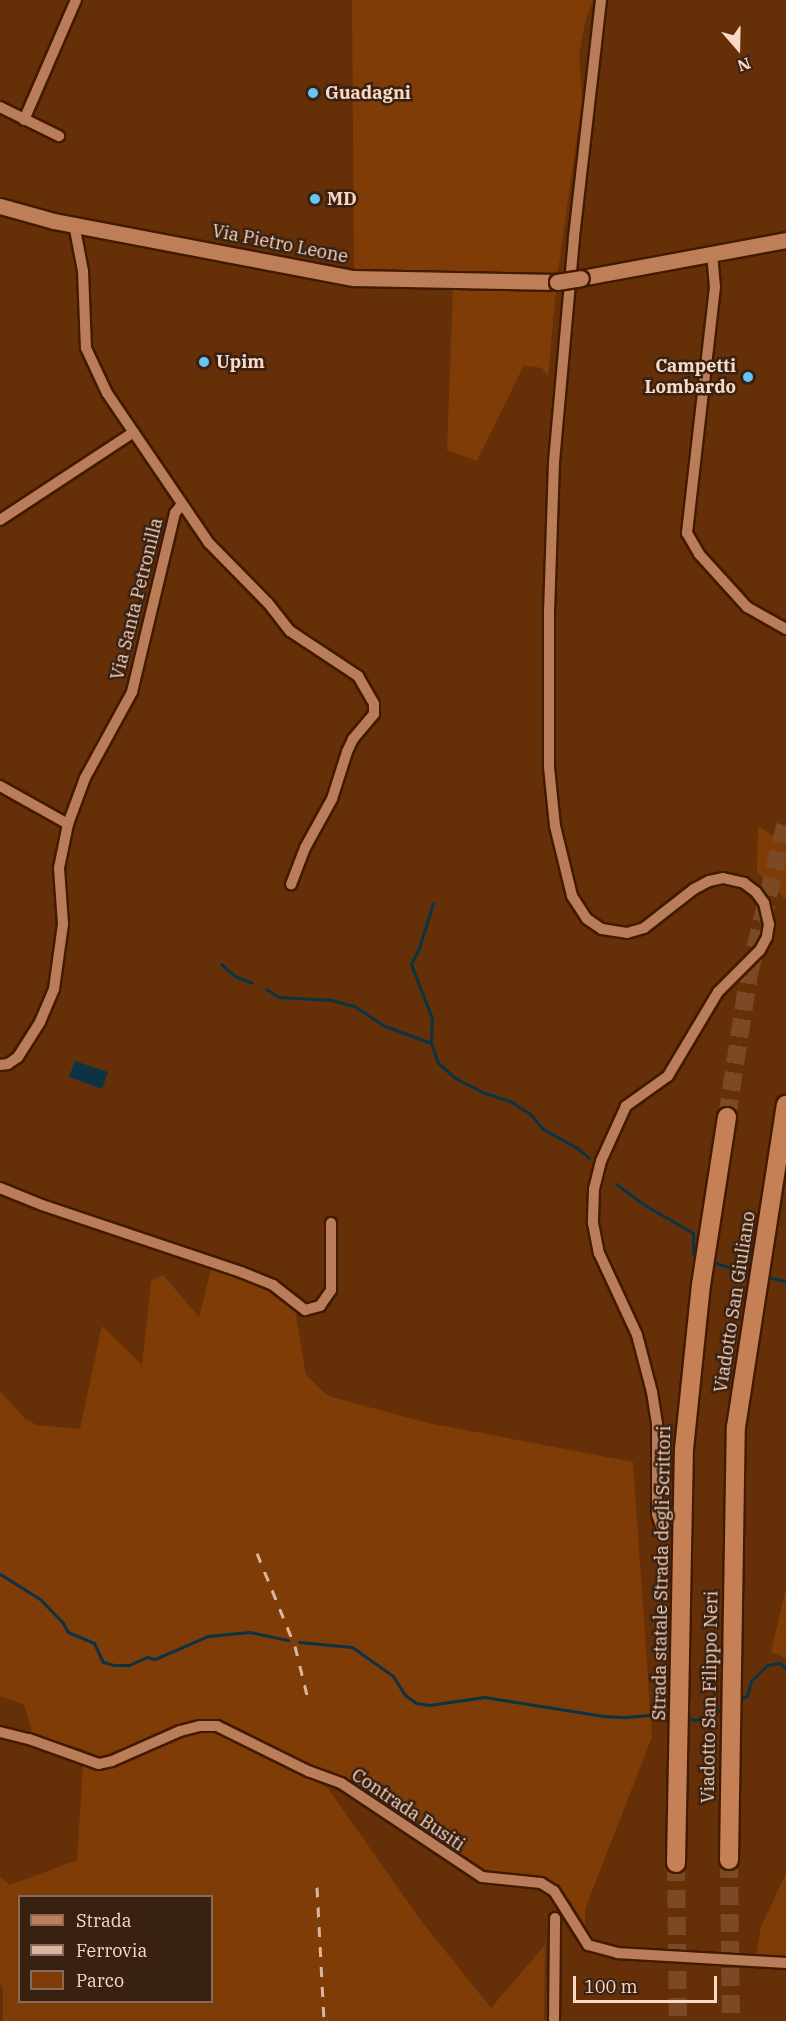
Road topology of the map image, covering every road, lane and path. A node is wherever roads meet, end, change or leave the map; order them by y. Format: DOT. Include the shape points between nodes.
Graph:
graph roads {
  1 [pos="76,0"];
  2 [pos="602,0"];
  3 [pos="0,107"];
  4 [pos="24,120"];
  5 [pos="59,136"];
  6 [pos="0,206"];
  7 [pos="74,224"];
  8 [pos="786,240"];
  9 [pos="712,253"];
  10 [pos="134,432"];
  11 [pos="182,504"];
  12 [pos="0,520"];
  13 [pos="786,629"];
  14 [pos="0,786"];
  15 [pos="68,824"];
  16 [pos="291,884"];
  17 [pos="1,1065"];
  18 [pos="786,1105"];
  19 [pos="727,1117"];
  20 [pos="0,1188"];
  21 [pos="331,1222"];
  22 [pos="701,1285"];
  23 [pos="663,1532"];
  24 [pos="733,1567"];
  25 [pos="0,1732"];
  26 [pos="729,1860"];
  27 [pos="676,1863"];
  28 [pos="555,1918"];
  29 [pos="786,1963"];
  30 [pos="554,2021"];
  1 -- 4 [label="street"];
  2 -- 23 [label="street" via="573,250 554,462 549,767 555,826 572,896 587,919 602,929 627,933 644,928 694,889 723,878 737,880 756,892 764,903 769,924 760,950 718,992 668,1076 626,1106 601,1161 594,1189 593,1223 599,1253 637,1335 652,1392 658,1444 657,1514"];
  3 -- 4 [label="street"];
  4 -- 5 [label="street"];
  6 -- 7 [label="main road, Via Pietro Leone"];
  7 -- 9 [label="main road, Via Pietro Leone, bridge" via="354,278 557,282"];
  7 -- 10 [label="street, Via Santa Petronilla" via="83,271 86,348 102,384"];
  8 -- 9 [label="main road"];
  9 -- 13 [label="street" via="716,287 687,533 699,554 747,607"];
  10 -- 11 [label="street, Via Santa Petronilla"];
  10 -- 12 [label="street"];
  11 -- 15 [label="street, Via Santa Petronilla" via="175,513 132,692 85,777"];
  11 -- 16 [label="street, Via Santa Petronilla" via="209,543 290,631 353,672 374,704 374,714 346,752 332,799 304,848"];
  14 -- 15 [label="street"];
  15 -- 17 [label="street, Via Santa Petronilla" via="59,868 63,924 54,989 40,1022 18,1057"];
  18 -- 24 [label="highway, Viadotto San Giuliano" via="736,1427"];
  19 -- 22 [label="highway, Viadotto San Giuliano"];
  20 -- 21 [label="street" via="241,1272 273,1285 305,1310 320,1306 331,1290"];
  22 -- 27 [label="highway, Strada statale Strada degli Scrittori" via="684,1449"];
  24 -- 26 [label="highway, Viadotto San Filippo Neri"];
  25 -- 29 [label="street, Contrada Busiti" via="99,1764 180,1731 217,1725 308,1771 341,1783 482,1877 541,1882 554,1892 588,1945 617,1953"];
  28 -- 30 [label="street"];
}
